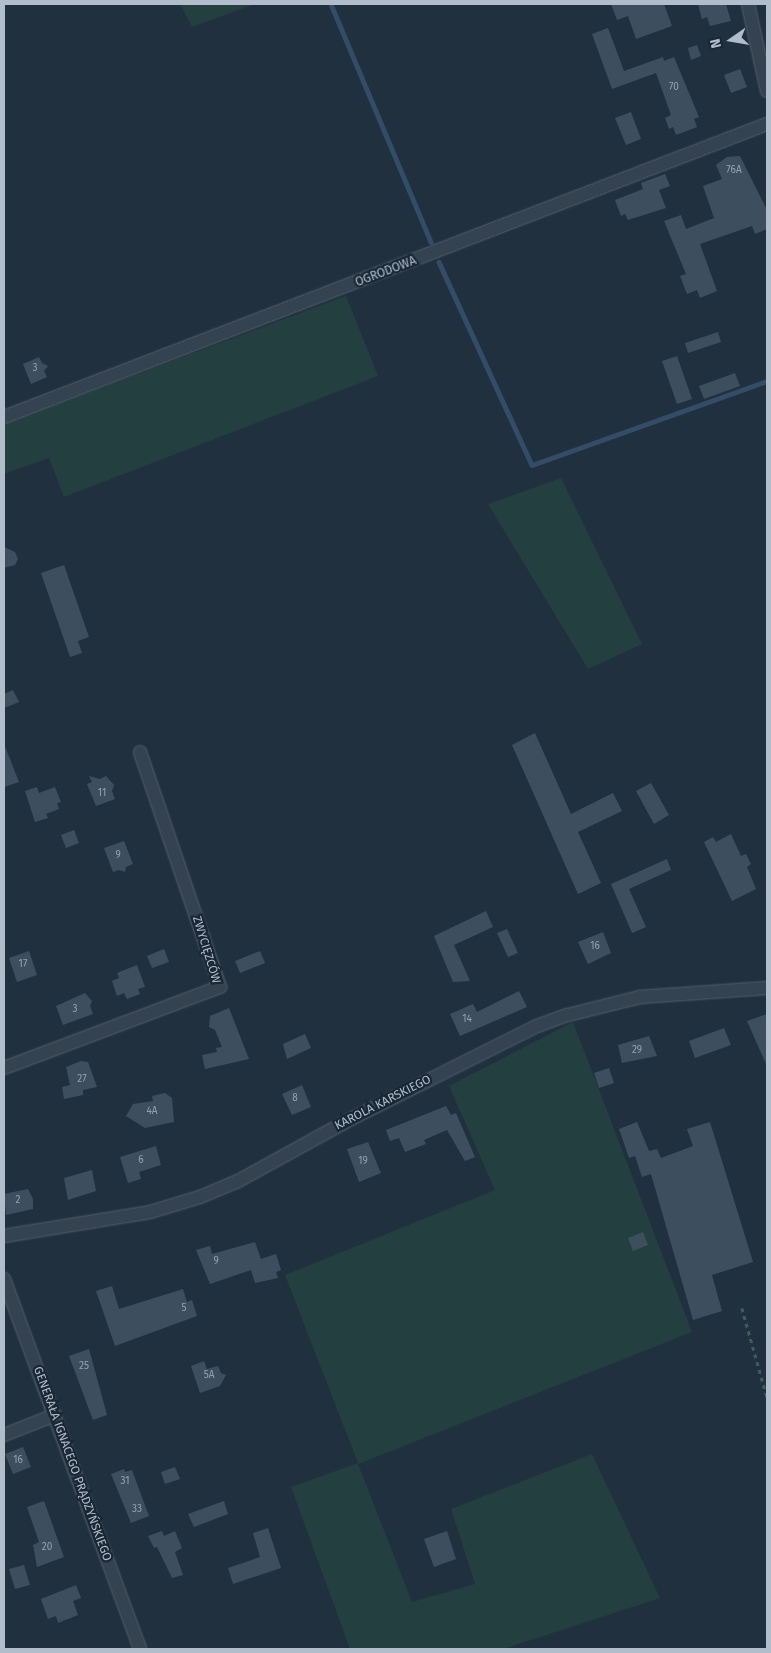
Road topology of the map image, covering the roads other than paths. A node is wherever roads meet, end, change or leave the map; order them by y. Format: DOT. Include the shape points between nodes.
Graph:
graph roads {
  1 [pos="748,4"];
  2 [pos="767,91"];
  3 [pos="767,124"];
  4 [pos="4,417"];
  5 [pos="140,752"];
  6 [pos="767,988"];
  7 [pos="4,1068"];
  8 [pos="4,1236"];
  9 [pos="4,1279"];
  10 [pos="55,1415"];
  11 [pos="4,1435"];
  12 [pos="140,1649"];
  1 -- 2 [label="street"];
  3 -- 4 [label="street, OGRODOWA"];
  5 -- 7 [label="street, ZWYCIĘZCÓW" via="220,987"];
  6 -- 8 [label="street, KAROLA KARSKIEGO" via="640,997 568,1015 537,1026 347,1121 238,1181 200,1197 150,1212"];
  9 -- 10 [label="street, GENERAŁA IGNACEGO PRĄDZYŃSKIEGO"];
  10 -- 11 [label="street"];
  10 -- 12 [label="street, GENERAŁA IGNACEGO PRĄDZYŃSKIEGO"];
}
